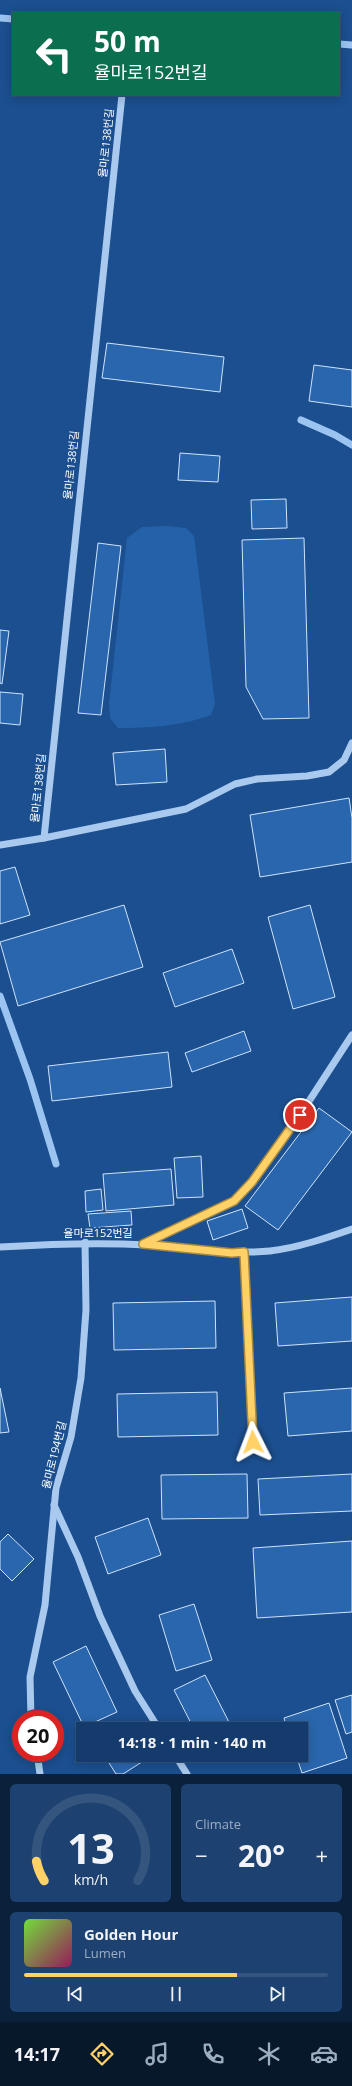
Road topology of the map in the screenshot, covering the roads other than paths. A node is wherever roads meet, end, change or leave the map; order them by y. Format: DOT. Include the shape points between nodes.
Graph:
graph roads {
  1 [pos="122,96"];
  2 [pos="352,743"];
  3 [pos="44,838"];
  4 [pos="0,844"];
  5 [pos="352,1035"];
  6 [pos="352,1229"];
  7 [pos="85,1242"];
  8 [pos="143,1244"];
  9 [pos="0,1247"];
  10 [pos="244,1252"];
  11 [pos="253,1442"];
  12 [pos="54,1505"];
  13 [pos="31,1710"];
  14 [pos="155,1722"];
  15 [pos="38,1762"];
  16 [pos="179,1762"];
  17 [pos="40,1774"];
  18 [pos="187,1774"];
  1 -- 3 [label="lane, 율마로138번길"];
  2 -- 3 [label="lane, 율마로138번길" via="344,760 329,772 257,779 234,784 186,809"];
  3 -- 4 [label="lane, 율마로138번길"];
  5 -- 8 [label="lane" via="300,1115 252,1182 234,1201"];
  6 -- 10 [label="lane, 율마로152번길" via="271,1251"];
  7 -- 8 [label="lane, 율마로152번길"];
  7 -- 9 [label="lane, 율마로152번길"];
  7 -- 12 [label="lane, 율마로194번길" via="86,1310 81,1378 71,1437 56,1488"];
  8 -- 10 [label="lane, 율마로152번길"];
  10 -- 11 [label="lane"];
  12 -- 13 [label="lane, 율마로194번길" via="45,1605 30,1677"];
  12 -- 14 [label="lane" via="78,1557 100,1616 132,1684"];
  15 -- 17 [label="lane"];
  16 -- 18 [label="lane"];
}
